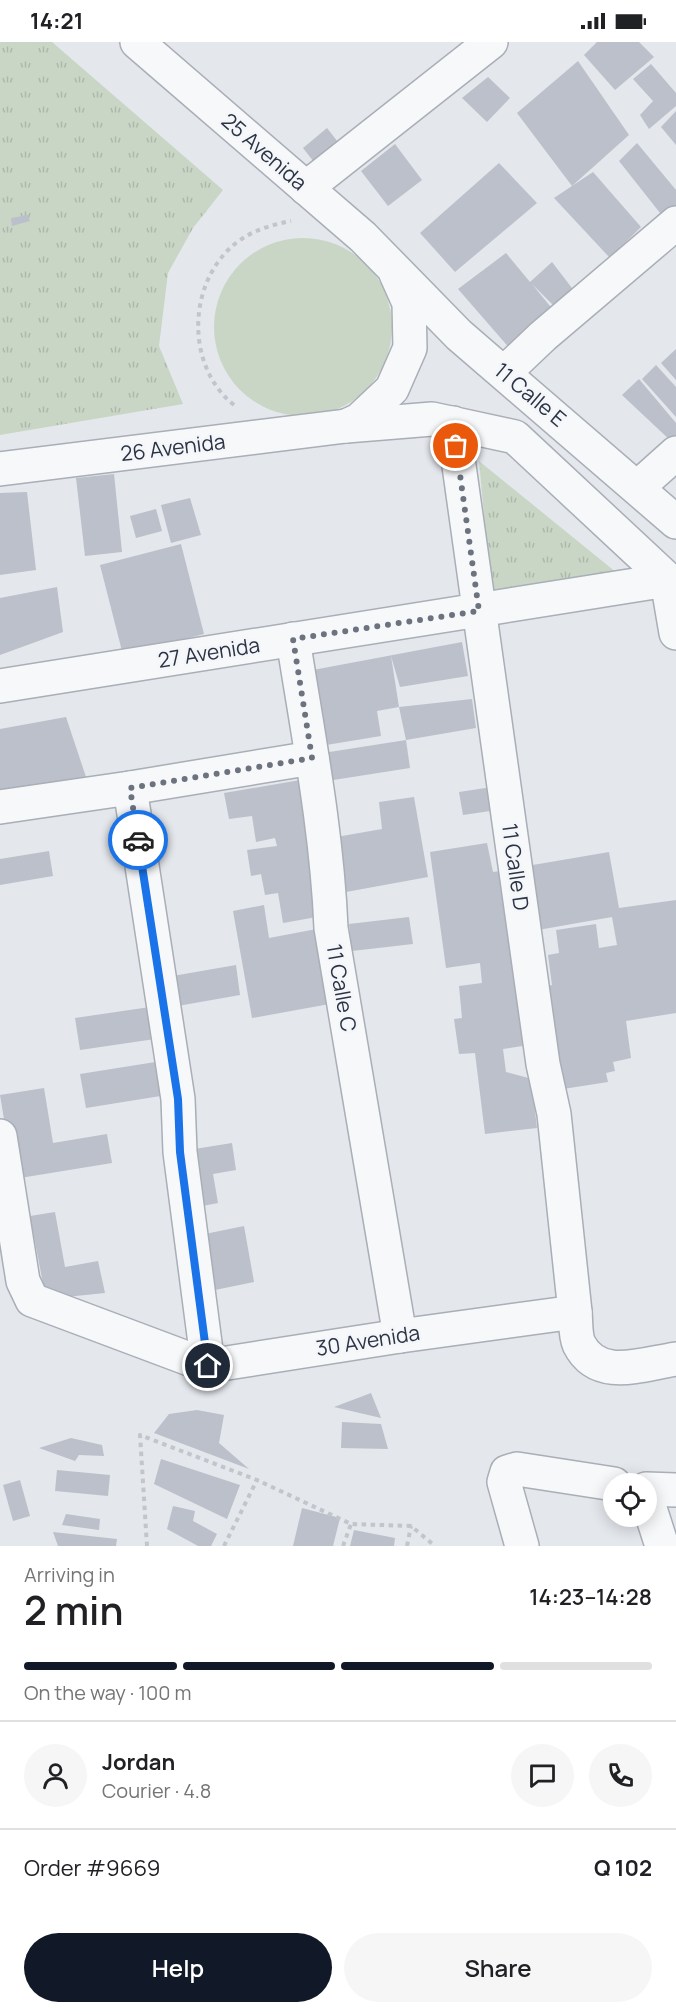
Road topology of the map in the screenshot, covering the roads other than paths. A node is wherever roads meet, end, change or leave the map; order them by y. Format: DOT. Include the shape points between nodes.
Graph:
graph roads {
  1 [pos="137,42"];
  2 [pos="491,42"];
  3 [pos="306,188"];
  4 [pos="676,223"];
  5 [pos="390,262"];
  6 [pos="504,373"];
  7 [pos="453,423"];
  8 [pos="346,426"];
  9 [pos="676,453"];
  10 [pos="0,469"];
  11 [pos="638,487"];
  12 [pos="676,522"];
  13 [pos="671,583"];
  14 [pos="479,611"];
  15 [pos="676,633"];
  16 [pos="293,639"];
  17 [pos="0,686"];
  18 [pos="312,758"];
  19 [pos="130,788"];
  20 [pos="0,807"];
  21 [pos="0,1136"];
  22 [pos="575,1312"];
  23 [pos="400,1336"];
  24 [pos="676,1359"];
  25 [pos="208,1366"];
  26 [pos="603,1482"];
  27 [pos="657,1490"];
  28 [pos="676,1491"];
  29 [pos="656,1527"];
  30 [pos="522,1546"];
  31 [pos="662,1546"];
  1 -- 3 [label="street, 25 Avenida"];
  2 -- 3 [label="street"];
  3 -- 5 [label="street, 25 Avenida"];
  4 -- 6 [label="street"];
  5 -- 6 [label="street, 11 Calle E" via="459,335"];
  5 -- 8 [label="street" via="409,303 410,348 392,389 359,420"];
  6 -- 11 [label="street, 11 Calle E"];
  7 -- 8 [label="street, 11 Calle E" via="432,419"];
  7 -- 13 [label="street, 11 Calle E" via="515,436"];
  7 -- 14 [label="street, 11 Calle D"];
  8 -- 10 [label="street, 26 Avenida"];
  9 -- 11 [label="street"];
  11 -- 12 [label="street, 11 Calle E"];
  13 -- 14 [label="street, 27 Avenida"];
  13 -- 15 [label="street"];
  14 -- 16 [label="street, 27 Avenida"];
  14 -- 22 [label="street, 11 Calle D" via="543,1064 554,1114"];
  16 -- 17 [label="street, 27 Avenida"];
  16 -- 18 [label="street, 11 Calle C"];
  18 -- 19 [label="street"];
  18 -- 23 [label="street, 11 Calle C" via="327,865 331,928"];
  19 -- 20 [label="street"];
  19 -- 25 [label="street" via="178,1099 180,1152"];
  21 -- 25 [label="street, 30 Avenida" via="23,1281 32,1300"];
  22 -- 23 [label="street, 30 Avenida"];
  22 -- 24 [label="street" via="579,1343 595,1364 612,1369"];
  23 -- 25 [label="street, 30 Avenida"];
  26 -- 30 [label="street" via="517,1469 507,1472 504,1482"];
  27 -- 28 [label="street"];
  29 -- 31 [label="street"];
}
